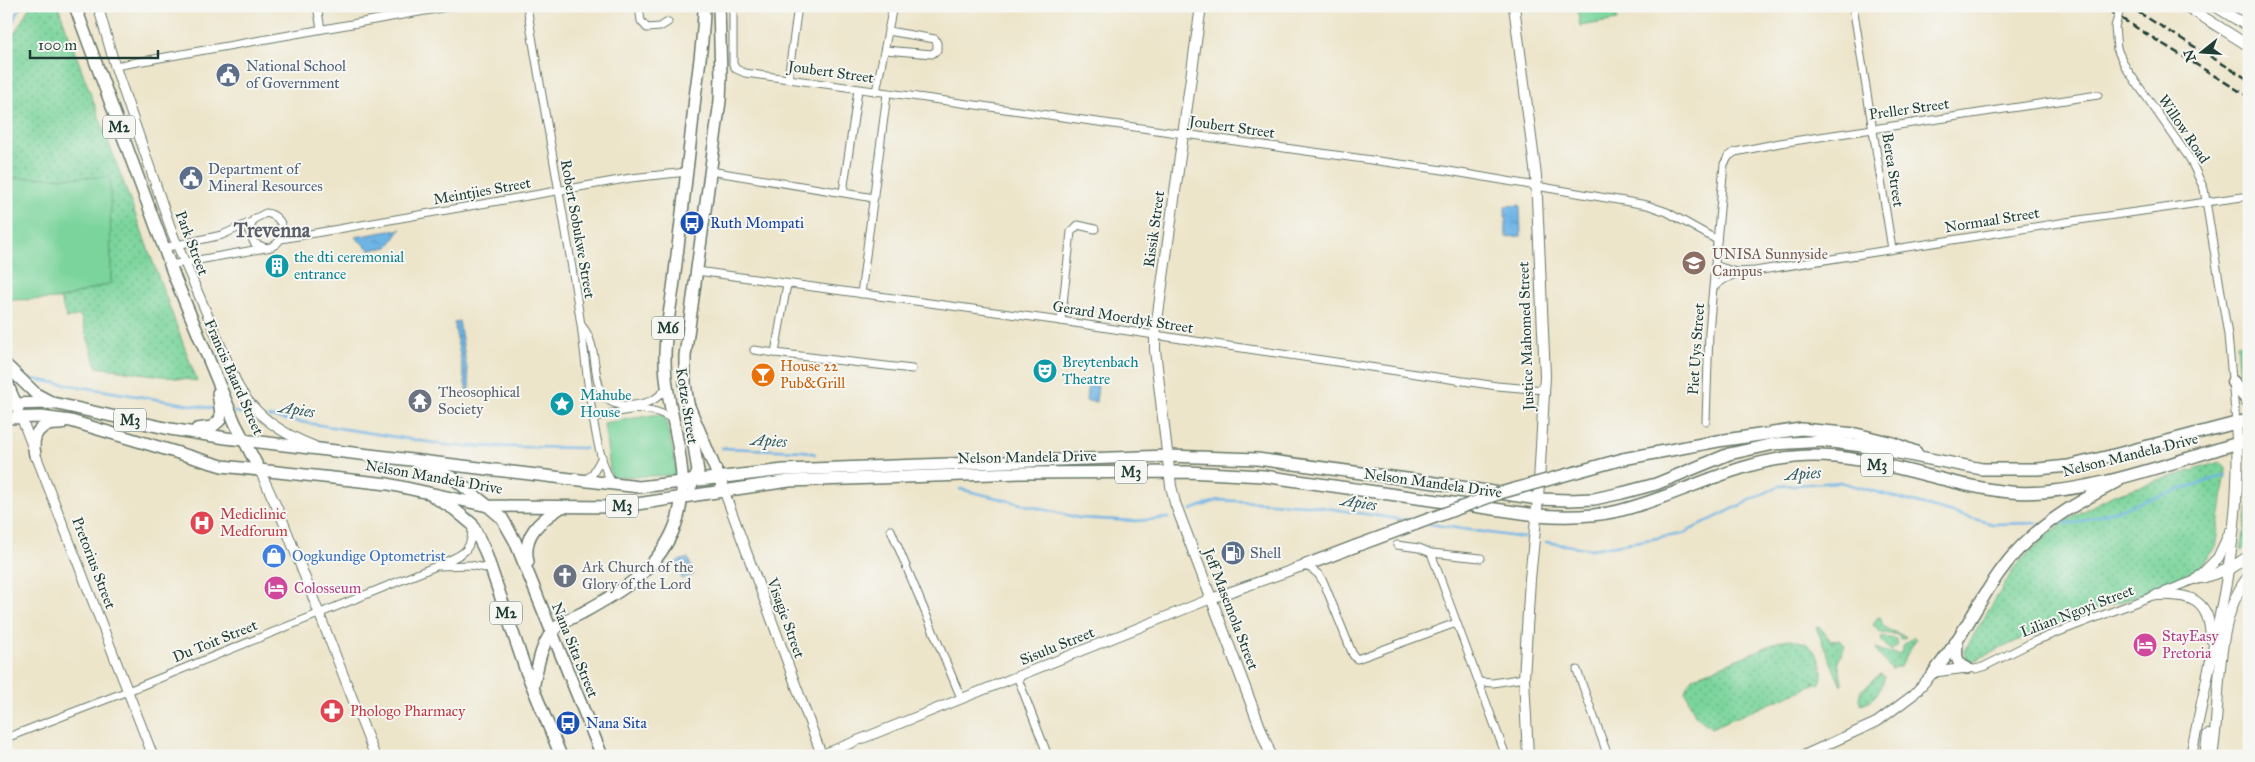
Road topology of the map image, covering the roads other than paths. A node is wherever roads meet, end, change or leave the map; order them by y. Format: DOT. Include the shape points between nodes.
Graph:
graph roads {
  1 [pos="75,6"];
  2 [pos="98,6"];
  3 [pos="317,6"];
  4 [pos="453,6"];
  5 [pos="526,6"];
  6 [pos="639,6"];
  7 [pos="704,6"];
  8 [pos="719,6"];
  9 [pos="733,6"];
  10 [pos="798,6"];
  11 [pos="893,6"];
  12 [pos="1201,6"];
  13 [pos="1514,6"];
  14 [pos="1853,6"];
  15 [pos="2120,6"];
  16 [pos="2186,6"];
  17 [pos="2215,6"];
  18 [pos="668,22"];
  19 [pos="2249,27"];
  20 [pos="321,30"];
  21 [pos="888,31"];
  22 [pos="2249,46"];
  23 [pos="885,50"];
  24 [pos="115,66"];
  25 [pos="788,79"];
  26 [pos="858,90"];
  27 [pos="876,92"];
  28 [pos="887,94"];
  29 [pos="2098,95"];
  30 [pos="1873,128"];
  31 [pos="1183,134"];
  32 [pos="1726,159"];
  33 [pos="710,171"];
  34 [pos="687,172"];
  35 [pos="1536,186"];
  36 [pos="558,192"];
  37 [pos="843,192"];
  38 [pos="2249,196"];
  39 [pos="874,198"];
  40 [pos="2208,201"];
  41 [pos="251,222"];
  42 [pos="1095,229"];
  43 [pos="281,239"];
  44 [pos="1717,240"];
  45 [pos="177,244"];
  46 [pos="163,248"];
  47 [pos="266,248"];
  48 [pos="1892,250"];
  49 [pos="184,262"];
  50 [pos="170,265"];
  51 [pos="1717,266"];
  52 [pos="697,271"];
  53 [pos="1740,272"];
  54 [pos="787,284"];
  55 [pos="1714,287"];
  56 [pos="861,294"];
  57 [pos="1061,321"];
  58 [pos="581,325"];
  59 [pos="1155,336"];
  60 [pos="754,350"];
  61 [pos="776,353"];
  62 [pos="8,367"];
  63 [pos="912,369"];
  64 [pos="6,381"];
  65 [pos="2233,382"];
  66 [pos="666,388"];
  67 [pos="1545,390"];
  68 [pos="221,397"];
  69 [pos="2249,402"];
  70 [pos="11,403"];
  71 [pos="53,403"];
  72 [pos="688,404"];
  73 [pos="21,417"];
  74 [pos="595,417"];
  75 [pos="6,418"];
  76 [pos="672,419"];
  77 [pos="1706,421"];
  78 [pos="2242,422"];
  79 [pos="86,426"];
  80 [pos="170,429"];
  81 [pos="245,440"];
  82 [pos="2243,441"];
  83 [pos="321,448"];
  84 [pos="35,455"];
  85 [pos="1168,456"];
  86 [pos="602,457"];
  87 [pos="412,459"];
  88 [pos="1942,462"];
  89 [pos="260,471"];
  90 [pos="2141,471"];
  91 [pos="1169,472"];
  92 [pos="719,478"];
  93 [pos="583,480"];
  94 [pos="695,481"];
  95 [pos="682,483"];
  96 [pos="613,484"];
  97 [pos="724,490"];
  98 [pos="424,491"];
  99 [pos="683,497"];
  100 [pos="1538,499"];
  101 [pos="488,506"];
  102 [pos="562,508"];
  103 [pos="1536,515"];
  104 [pos="472,524"];
  105 [pos="2233,526"];
  106 [pos="891,530"];
  107 [pos="1397,545"];
  108 [pos="1430,553"];
  109 [pos="2249,556"];
  110 [pos="1481,558"];
  111 [pos="1306,565"];
  112 [pos="434,567"];
  113 [pos="2229,568"];
  114 [pos="491,569"];
  115 [pos="2249,576"];
  116 [pos="2197,579"];
  117 [pos="2158,595"];
  118 [pos="1210,598"];
  119 [pos="540,602"];
  120 [pos="319,614"];
  121 [pos="1456,623"];
  122 [pos="552,632"];
  123 [pos="1957,642"];
  124 [pos="2211,655"];
  125 [pos="2220,667"];
  126 [pos="1967,668"];
  127 [pos="1576,670"];
  128 [pos="1934,672"];
  129 [pos="1017,676"];
  130 [pos="1524,678"];
  131 [pos="1479,682"];
  132 [pos="533,687"];
  133 [pos="128,692"];
  134 [pos="961,698"];
  135 [pos="6,738"];
  136 [pos="1813,754"];
  137 [pos="821,755"];
  138 [pos="153,756"];
  139 [pos="376,756"];
  140 [pos="561,756"];
  141 [pos="602,756"];
  142 [pos="1048,756"];
  143 [pos="1271,756"];
  144 [pos="1506,756"];
  145 [pos="1528,756"];
  146 [pos="1608,756"];
  147 [pos="1802,756"];
  148 [pos="2191,756"];
  149 [pos="2205,756"];
  150 [pos="2212,756"];
  1 -- 46 [label="main road, Francis Baard Street / M2"];
  2 -- 24 [label="street, Park Street"];
  3 -- 20 [label="street"];
  4 -- 20 [label="street"];
  5 -- 36 [label="street, Robert Sobukwe Street"];
  6 -- 18 [label="street" via="641,21 647,28 660,27"];
  7 -- 34 [label="main road, Kotze Street / M6"];
  8 -- 33 [label="main road, Kotze Street / M6" via="721,76"];
  9 -- 25 [label="street, Joubert Street" via="732,59 736,69"];
  10 -- 25 [label="street"];
  11 -- 21 [label="street"];
  12 -- 31 [label="main road, Rissik Street"];
  13 -- 35 [label="main road, Justice Mahomed Street"];
  14 -- 30 [label="street, Berea Street"];
  15 -- 40 [label="street, Willow Road, bridge" via="2115,27 2117,48 2131,75 2190,158"];
  16 -- 22 [label="main road"];
  17 -- 19 [label="main road"];
  20 -- 24 [label="street"];
  21 -- 23 [label="street"];
  21 -- 23 [label="street" via="935,39 938,50 932,54"];
  23 -- 27 [label="street"];
  24 -- 45 [label="street, Park Street"];
  25 -- 26 [label="street, Joubert Street"];
  26 -- 27 [label="street, Joubert Street"];
  26 -- 37 [label="street"];
  27 -- 28 [label="street, Joubert Street"];
  28 -- 31 [label="street, Joubert Street"];
  28 -- 39 [label="street"];
  29 -- 30 [label="street, Preller Street"];
  30 -- 32 [label="street, Preller Street" via="1747,148"];
  30 -- 48 [label="street, Berea Street"];
  31 -- 35 [label="street, Joubert Street"];
  31 -- 59 [label="main road, Rissik Street"];
  32 -- 44 [label="street, Piet Uys Street"];
  33 -- 37 [label="street"];
  33 -- 52 [label="main road, Kotze Street / M6"];
  34 -- 36 [label="street, Meintjies Street"];
  34 -- 66 [label="main road, Kotze Street / M6" via="665,355"];
  35 -- 44 [label="street, Joubert Street" via="1647,205 1667,212"];
  35 -- 67 [label="main road, Justice Mahomed Street"];
  36 -- 43 [label="street, Meintjies Street"];
  36 -- 58 [label="street, Robert Sobukwe Street"];
  37 -- 39 [label="street"];
  38 -- 40 [label="street, Normaal Street"];
  39 -- 56 [label="street"];
  40 -- 48 [label="street, Normaal Street"];
  40 -- 65 [label="street, Willow Road"];
  41 -- 43 [label="street" via="261,214 274,216 283,226"];
  41 -- 45 [label="street" via="222,235"];
  41 -- 47 [label="street" via="251,240"];
  42 -- 57 [label="street" via="1078,225 1071,232"];
  43 -- 47 [label="street" via="275,246"];
  44 -- 51 [label="street, Piet Uys Street"];
  45 -- 46 [label="street"];
  45 -- 49 [label="street, Park Street"];
  46 -- 50 [label="main road, Francis Baard Street / M2"];
  47 -- 49 [label="street"];
  48 -- 53 [label="street, Normaal Street"];
  49 -- 50 [label="street"];
  49 -- 83 [label="street, Park Street" via="243,396 273,425"];
  50 -- 68 [label="main road, Francis Baard Street / M2"];
  51 -- 53 [label="street, Normaal Street"];
  51 -- 55 [label="street, Piet Uys Street"];
  52 -- 54 [label="street, Gerard Moerdyk Street"];
  52 -- 72 [label="main road, Kotze Street / M6" via="685,356"];
  53 -- 55 [label="street, Normaal Street"];
  54 -- 56 [label="street, Gerard Moerdyk Street"];
  54 -- 61 [label="street"];
  55 -- 77 [label="street, Piet Uys Street" via="1708,344"];
  56 -- 57 [label="street, Gerard Moerdyk Street"];
  57 -- 59 [label="street, Gerard Moerdyk Street"];
  58 -- 66 [label="street" via="589,336 600,390 606,400 617,406 638,405 656,400"];
  58 -- 74 [label="street, Robert Sobukwe Street"];
  59 -- 67 [label="street, Gerard Moerdyk Street" via="1496,386"];
  59 -- 85 [label="main road, Rissik Street"];
  60 -- 61 [label="street"];
  61 -- 63 [label="street"];
  62 -- 71 [label="main road" via="27,386"];
  64 -- 70 [label="main road, Pretorius Street"];
  65 -- 69 [label="highway"];
  65 -- 78 [label="street, Willow Road"];
  66 -- 76 [label="main road, Kotze Street / M6"];
  67 -- 100 [label="main road, Justice Mahomed Street"];
  68 -- 80 [label="main road" via="220,420 212,427"];
  68 -- 81 [label="main road, Francis Baard Street / M2"];
  70 -- 71 [label="main road, Nelson Mandela Drive / M3"];
  70 -- 73 [label="main road, Pretorius Street"];
  71 -- 80 [label="main road, Nelson Mandela Drive / M3"];
  72 -- 92 [label="main road, Kotze Street / M6"];
  72 -- 94 [label="main road" via="698,468"];
  73 -- 75 [label="main road, Nelson Mandela Drive / M3"];
  73 -- 79 [label="main road, Nelson Mandela Drive / M3" via="50,418"];
  73 -- 84 [label="street, Pretorius Street"];
  74 -- 76 [label="street" via="650,409"];
  74 -- 86 [label="street, Robert Sobukwe Street"];
  76 -- 95 [label="main road, Kotze Street / M6"];
  78 -- 82 [label="main road"];
  78 -- 88 [label="main road, Nelson Mandela Drive / M3" via="2053,468 1996,470"];
  79 -- 84 [label="main road" via="56,424 44,427 35,434"];
  79 -- 89 [label="main road, Nelson Mandela Drive / M3" via="222,466"];
  80 -- 81 [label="main road, Nelson Mandela Drive / M3"];
  81 -- 83 [label="main road, Nelson Mandela Drive / M3"];
  81 -- 89 [label="main road, Francis Baard Street / M2"];
  82 -- 90 [label="main road, Nelson Mandela Drive / M3"];
  82 -- 105 [label="main road"];
  83 -- 87 [label="main road, Nelson Mandela Drive / M3"];
  84 -- 133 [label="street, Pretorius Street"];
  85 -- 91 [label="main road, Jeff Masemola Street"];
  85 -- 92 [label="main road, Nelson Mandela Drive / M3" via="793,469"];
  85 -- 100 [label="main road, Nelson Mandela Drive / M3" via="1274,461"];
  86 -- 93 [label="street" via="592,475"];
  86 -- 96 [label="street, Robert Sobukwe Street" via="607,476"];
  87 -- 93 [label="main road, Nelson Mandela Drive / M3"];
  87 -- 101 [label="main road, Nana Sita Street / M2" via="453,478"];
  88 -- 100 [label="main road, Nelson Mandela Drive / M3" via="1842,443 1795,442 1729,454 1656,484 1622,493 1594,499"];
  88 -- 111 [label="main road, bridge" via="1892,443 1856,434 1810,429 1764,433 1623,459 1500,493"];
  89 -- 98 [label="main road, Nelson Mandela Drive / M3" via="388,484"];
  89 -- 120 [label="street, Francis Baard Street"];
  90 -- 103 [label="main road, Nelson Mandela Drive / M3" via="2073,488 2030,493 1965,486 1848,459 1796,457 1732,470 1618,511 1577,516"];
  90 -- 123 [label="main road" via="2071,507 2031,536 1992,584"];
  91 -- 97 [label="main road, Nelson Mandela Drive / M3" via="1021,472 789,481"];
  91 -- 103 [label="main road, Nelson Mandela Drive / M3" via="1263,476"];
  91 -- 118 [label="main road, Jeff Masemola Street" via="1177,512"];
  92 -- 94 [label="main road, Nelson Mandela Drive / M3"];
  92 -- 97 [label="main road, Kotze Street / M6"];
  93 -- 96 [label="main road, Nelson Mandela Drive / M3"];
  94 -- 95 [label="main road, Nelson Mandela Drive / M3"];
  94 -- 99 [label="main road"];
  95 -- 96 [label="main road, Nelson Mandela Drive / M3" via="639,487"];
  95 -- 99 [label="main road, Kotze Street / M6"];
  97 -- 99 [label="main road, Nelson Mandela Drive / M3"];
  97 -- 137 [label="street, Visagie Street"];
  98 -- 101 [label="main road, Nelson Mandela Drive / M3"];
  98 -- 104 [label="main road, M2" via="454,508"];
  99 -- 102 [label="main road, Nelson Mandela Drive / M3" via="617,507"];
  99 -- 122 [label="main road, Kotze Street / M6" via="672,533 650,565 620,592"];
  100 -- 103 [label="main road, Justice Mahomed Street"];
  101 -- 102 [label="main road, Nelson Mandela Drive / M3"];
  101 -- 119 [label="main road, Nana Sita Street / M2" via="502,518"];
  102 -- 119 [label="main road" via="535,526 527,546 529,567"];
  103 -- 130 [label="main road, Justice Mahomed Street"];
  104 -- 112 [label="street, Du Toit Street" via="471,545"];
  104 -- 114 [label="main road, M2"];
  105 -- 113 [label="main road"];
  105 -- 116 [label="main road" via="2218,558"];
  106 -- 134 [label="street"];
  107 -- 108 [label="street"];
  108 -- 110 [label="street"];
  108 -- 121 [label="street"];
  109 -- 113 [label="main road"];
  111 -- 118 [label="street, Sisulu Street"];
  111 -- 121 [label="street" via="1324,582 1357,659"];
  112 -- 114 [label="street, Du Toit Street" via="470,565"];
  112 -- 120 [label="street, Du Toit Street"];
  113 -- 116 [label="main road"];
  113 -- 124 [label="main road"];
  114 -- 132 [label="main road, M2"];
  115 -- 125 [label="main road" via="2229,616"];
  116 -- 117 [label="street, Lilian Ngoyi Street"];
  117 -- 124 [label="main road" via="2189,596 2204,608 2210,630"];
  117 -- 126 [label="street, Lilian Ngoyi Street" via="2035,641 1983,667"];
  118 -- 129 [label="street, Sisulu Street"];
  118 -- 143 [label="main road, Jeff Masemola Street"];
  119 -- 122 [label="main road, Nana Sita Street / M2"];
  120 -- 133 [label="street, Du Toit Street"];
  120 -- 139 [label="street, Francis Baard Street"];
  121 -- 131 [label="street"];
  122 -- 132 [label="main road, Kotze Street / M6" via="541,650"];
  122 -- 141 [label="main road, Nana Sita Street / M2"];
  123 -- 126 [label="main road" via="1956,657"];
  123 -- 128 [label="main road"];
  124 -- 148 [label="main road"];
  125 -- 149 [label="main road"];
  125 -- 150 [label="main road"];
  126 -- 128 [label="street"];
  127 -- 146 [label="street"];
  128 -- 136 [label="street" via="1896,710"];
  129 -- 134 [label="street, Sisulu Street"];
  129 -- 142 [label="street"];
  130 -- 131 [label="street"];
  130 -- 145 [label="main road, Justice Mahomed Street"];
  131 -- 144 [label="street"];
  132 -- 140 [label="main road, M2"];
  133 -- 135 [label="street, Du Toit Street"];
  133 -- 138 [label="street, Pretorius Street"];
  134 -- 137 [label="street, Sisulu Street"];
  136 -- 147 [label="street"];
}
